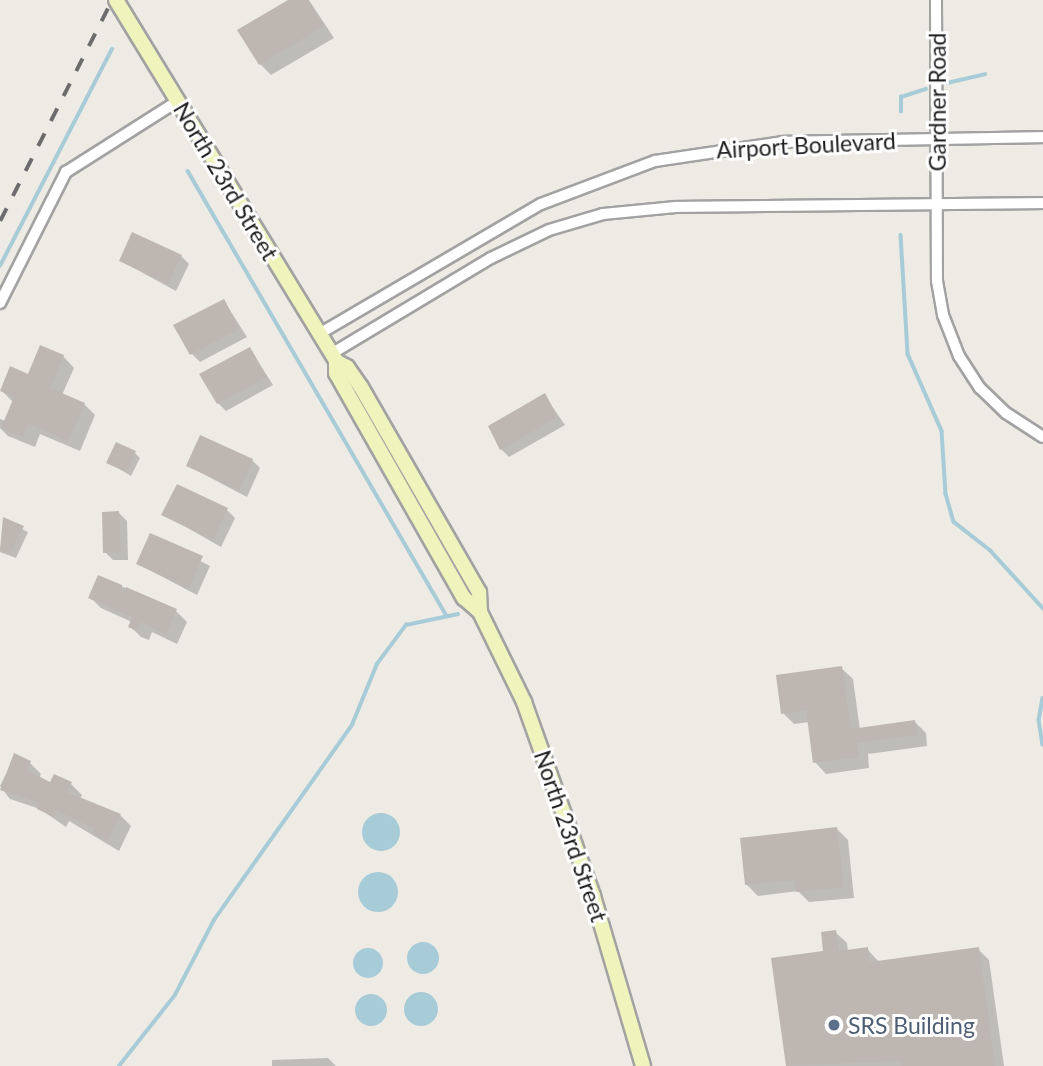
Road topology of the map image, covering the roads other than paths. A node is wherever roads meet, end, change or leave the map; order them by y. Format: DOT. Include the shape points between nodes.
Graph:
graph roads {
  1 [pos="116,0"];
  2 [pos="936,0"];
  3 [pos="178,101"];
  4 [pos="1043,137"];
  5 [pos="937,139"];
  6 [pos="1043,203"];
  7 [pos="937,204"];
  8 [pos="0,303"];
  9 [pos="319,334"];
  10 [pos="333,358"];
  11 [pos="1043,437"];
  12 [pos="643,1066"];
  1 -- 3 [label="main road, North 23rd Street"];
  2 -- 5 [label="street, Gardner Road"];
  3 -- 8 [label="street" via="66,172"];
  3 -- 9 [label="main road, North 23rd Street"];
  4 -- 5 [label="street, Airport Boulevard"];
  5 -- 7 [label="street, Gardner Road"];
  5 -- 9 [label="street, Airport Boulevard" via="782,142 689,153 625,169 517,216"];
  6 -- 7 [label="street"];
  7 -- 10 [label="street" via="676,207 576,220 491,258"];
  7 -- 11 [label="street, Gardner Road" via="937,281 954,345 980,388 1006,413"];
  9 -- 10 [label="main road, North 23rd Street"];
  10 -- 12 [label="main road, North 23rd Street" via="347,366 361,387 479,592 480,612 524,702 572,837"];
}
